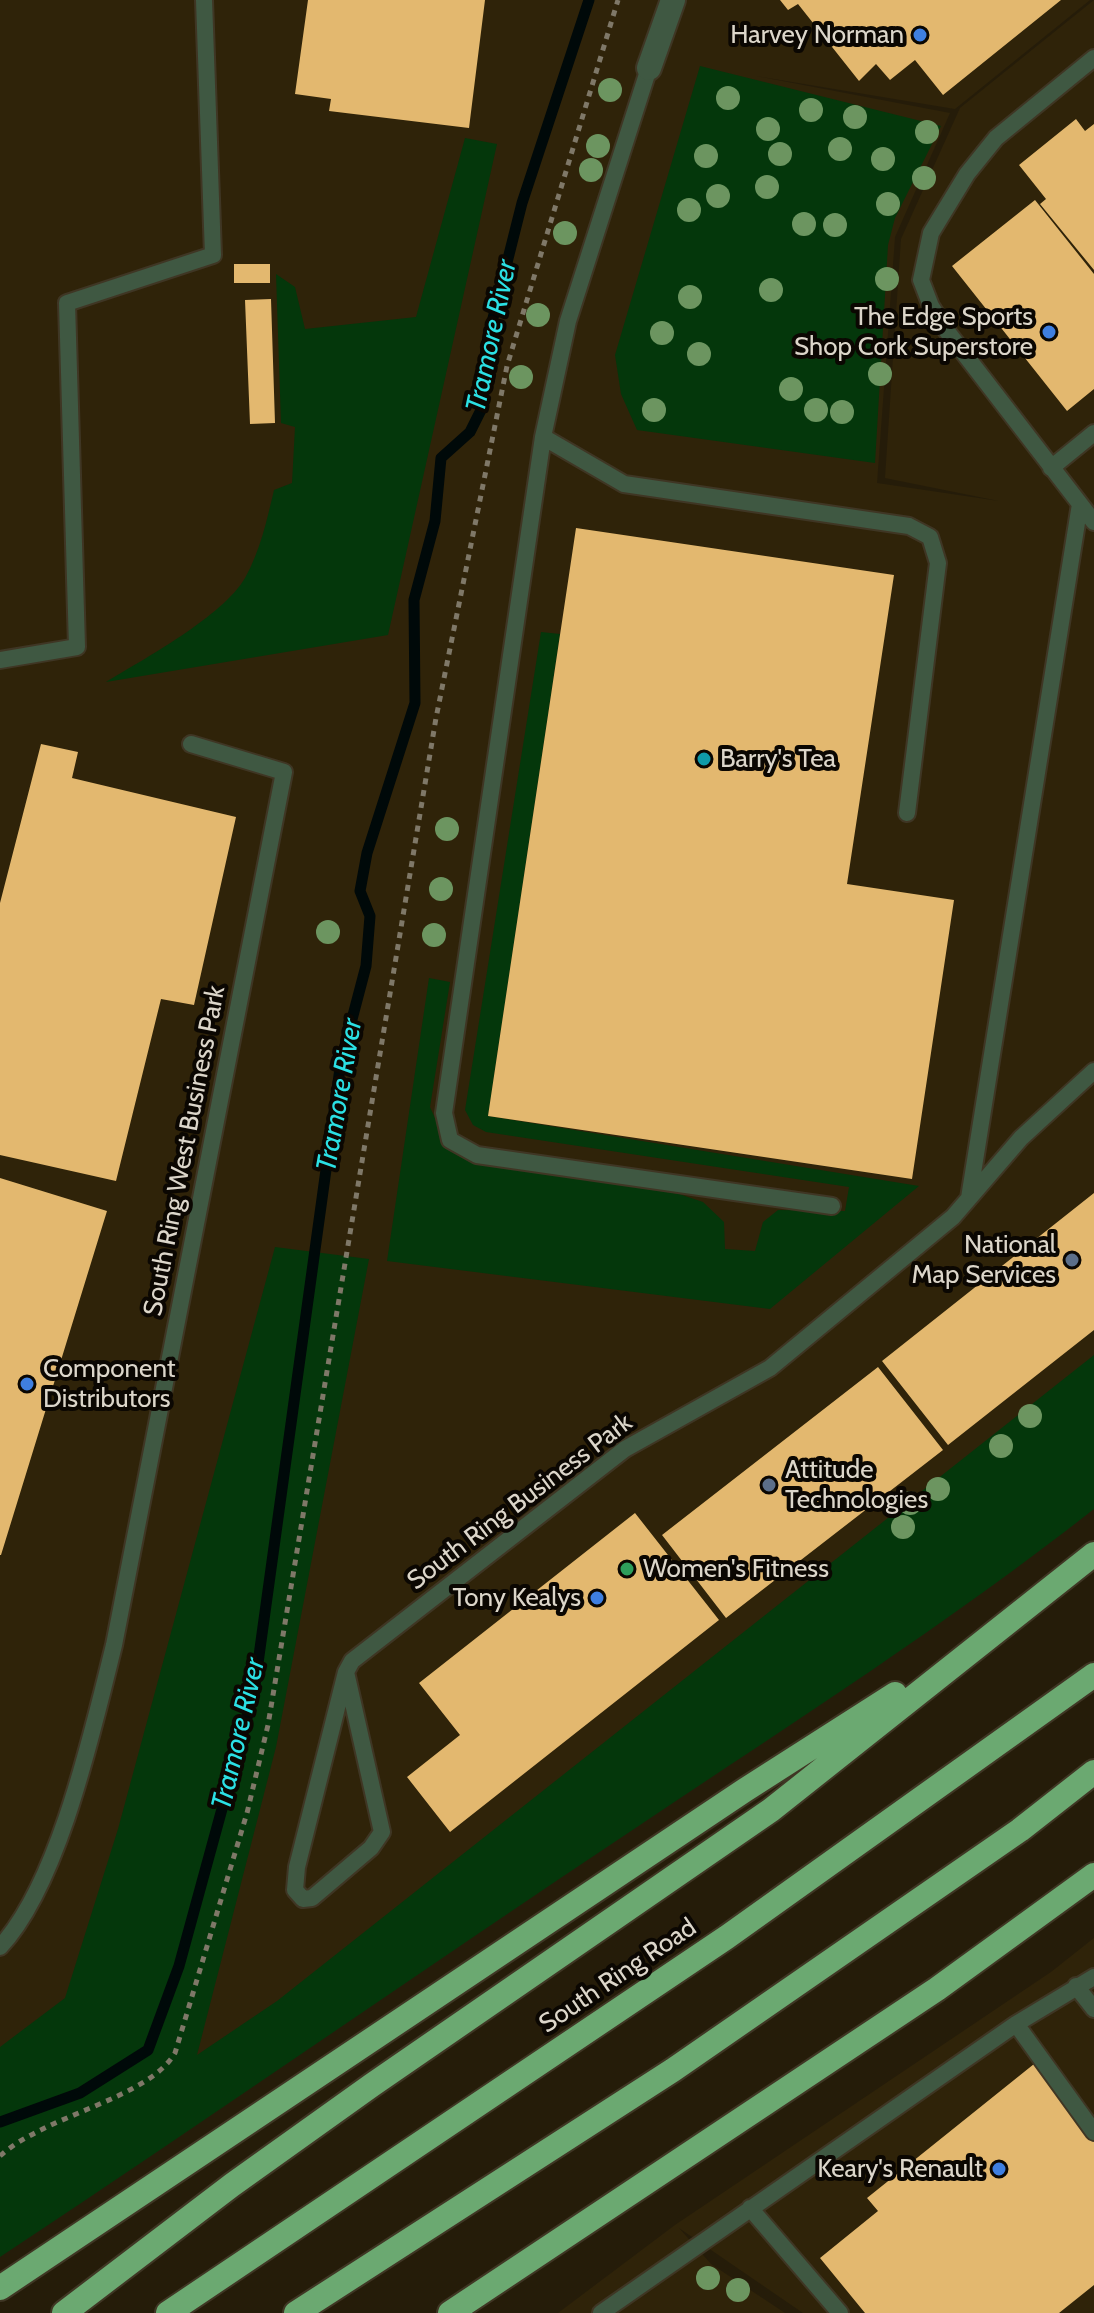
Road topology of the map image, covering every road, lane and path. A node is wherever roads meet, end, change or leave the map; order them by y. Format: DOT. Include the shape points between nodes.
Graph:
graph roads {
  1 [pos="204,0"];
  2 [pos="618,0"];
  3 [pos="673,0"];
  4 [pos="1094,58"];
  5 [pos="649,68"];
  6 [pos="1094,433"];
  7 [pos="543,437"];
  8 [pos="1051,468"];
  9 [pos="1080,504"];
  10 [pos="1094,522"];
  11 [pos="0,660"];
  12 [pos="191,744"];
  13 [pos="907,813"];
  14 [pos="1094,1071"];
  15 [pos="968,1200"];
  16 [pos="832,1206"];
  17 [pos="1094,1554"];
  18 [pos="1009,1622"];
  19 [pos="346,1672"];
  20 [pos="1094,1675"];
  21 [pos="1094,1772"];
  22 [pos="1094,1875"];
  23 [pos="0,1947"];
  24 [pos="1094,1977"];
  25 [pos="1076,1986"];
  26 [pos="1094,2009"];
  27 [pos="1016,2024"];
  28 [pos="1094,2132"];
  29 [pos="0,2156"];
  30 [pos="750,2208"];
  31 [pos="0,2288"];
  32 [pos="456,2311"];
  33 [pos="64,2313"];
  34 [pos="168,2313"];
  35 [pos="296,2313"];
  36 [pos="601,2313"];
  37 [pos="840,2313"];
  1 -- 11 [label="lane" via="213,255 67,303 77,647"];
  2 -- 29 [label="path" via="507,366 465,566 268,1725 247,1813 168,2065 152,2079 39,2130"];
  3 -- 5 [label="street"];
  4 -- 8 [label="lane" via="981,155 931,233 921,280 946,330"];
  5 -- 7 [label="lane" via="587,254"];
  6 -- 8 [label="lane"];
  7 -- 13 [label="lane" via="624,484 909,526 930,537 938,563"];
  7 -- 16 [label="lane" via="444,1113 450,1140 477,1155"];
  8 -- 9 [label="lane"];
  9 -- 10 [label="lane"];
  9 -- 15 [label="lane"];
  12 -- 23 [label="lane, South Ring West Business Park" via="284,772 90,1745 28,1908"];
  14 -- 15 [label="lane, South Ring Business Park" via="1046,1113"];
  15 -- 19 [label="lane, South Ring Business Park" via="770,1368 625,1449 361,1651"];
  17 -- 18 [label="highway"];
  18 -- 31 [label="highway" via="745,1790"];
  18 -- 33 [label="highway" via="771,1810 347,2103"];
  19 -- 19 [label="lane, South Ring Business Park" via="297,1867 295,1890 303,1899 312,1898 371,1848 382,1832"];
  20 -- 34 [label="highway, South Ring Road" via="727,1937"];
  21 -- 35 [label="highway" via="1020,1830 673,2070"];
  22 -- 32 [label="highway" via="937,1989"];
  24 -- 25 [label="lane"];
  25 -- 26 [label="lane"];
  25 -- 27 [label="lane"];
  27 -- 28 [label="lane"];
  27 -- 30 [label="lane"];
  30 -- 36 [label="lane"];
  30 -- 37 [label="lane"];
}
